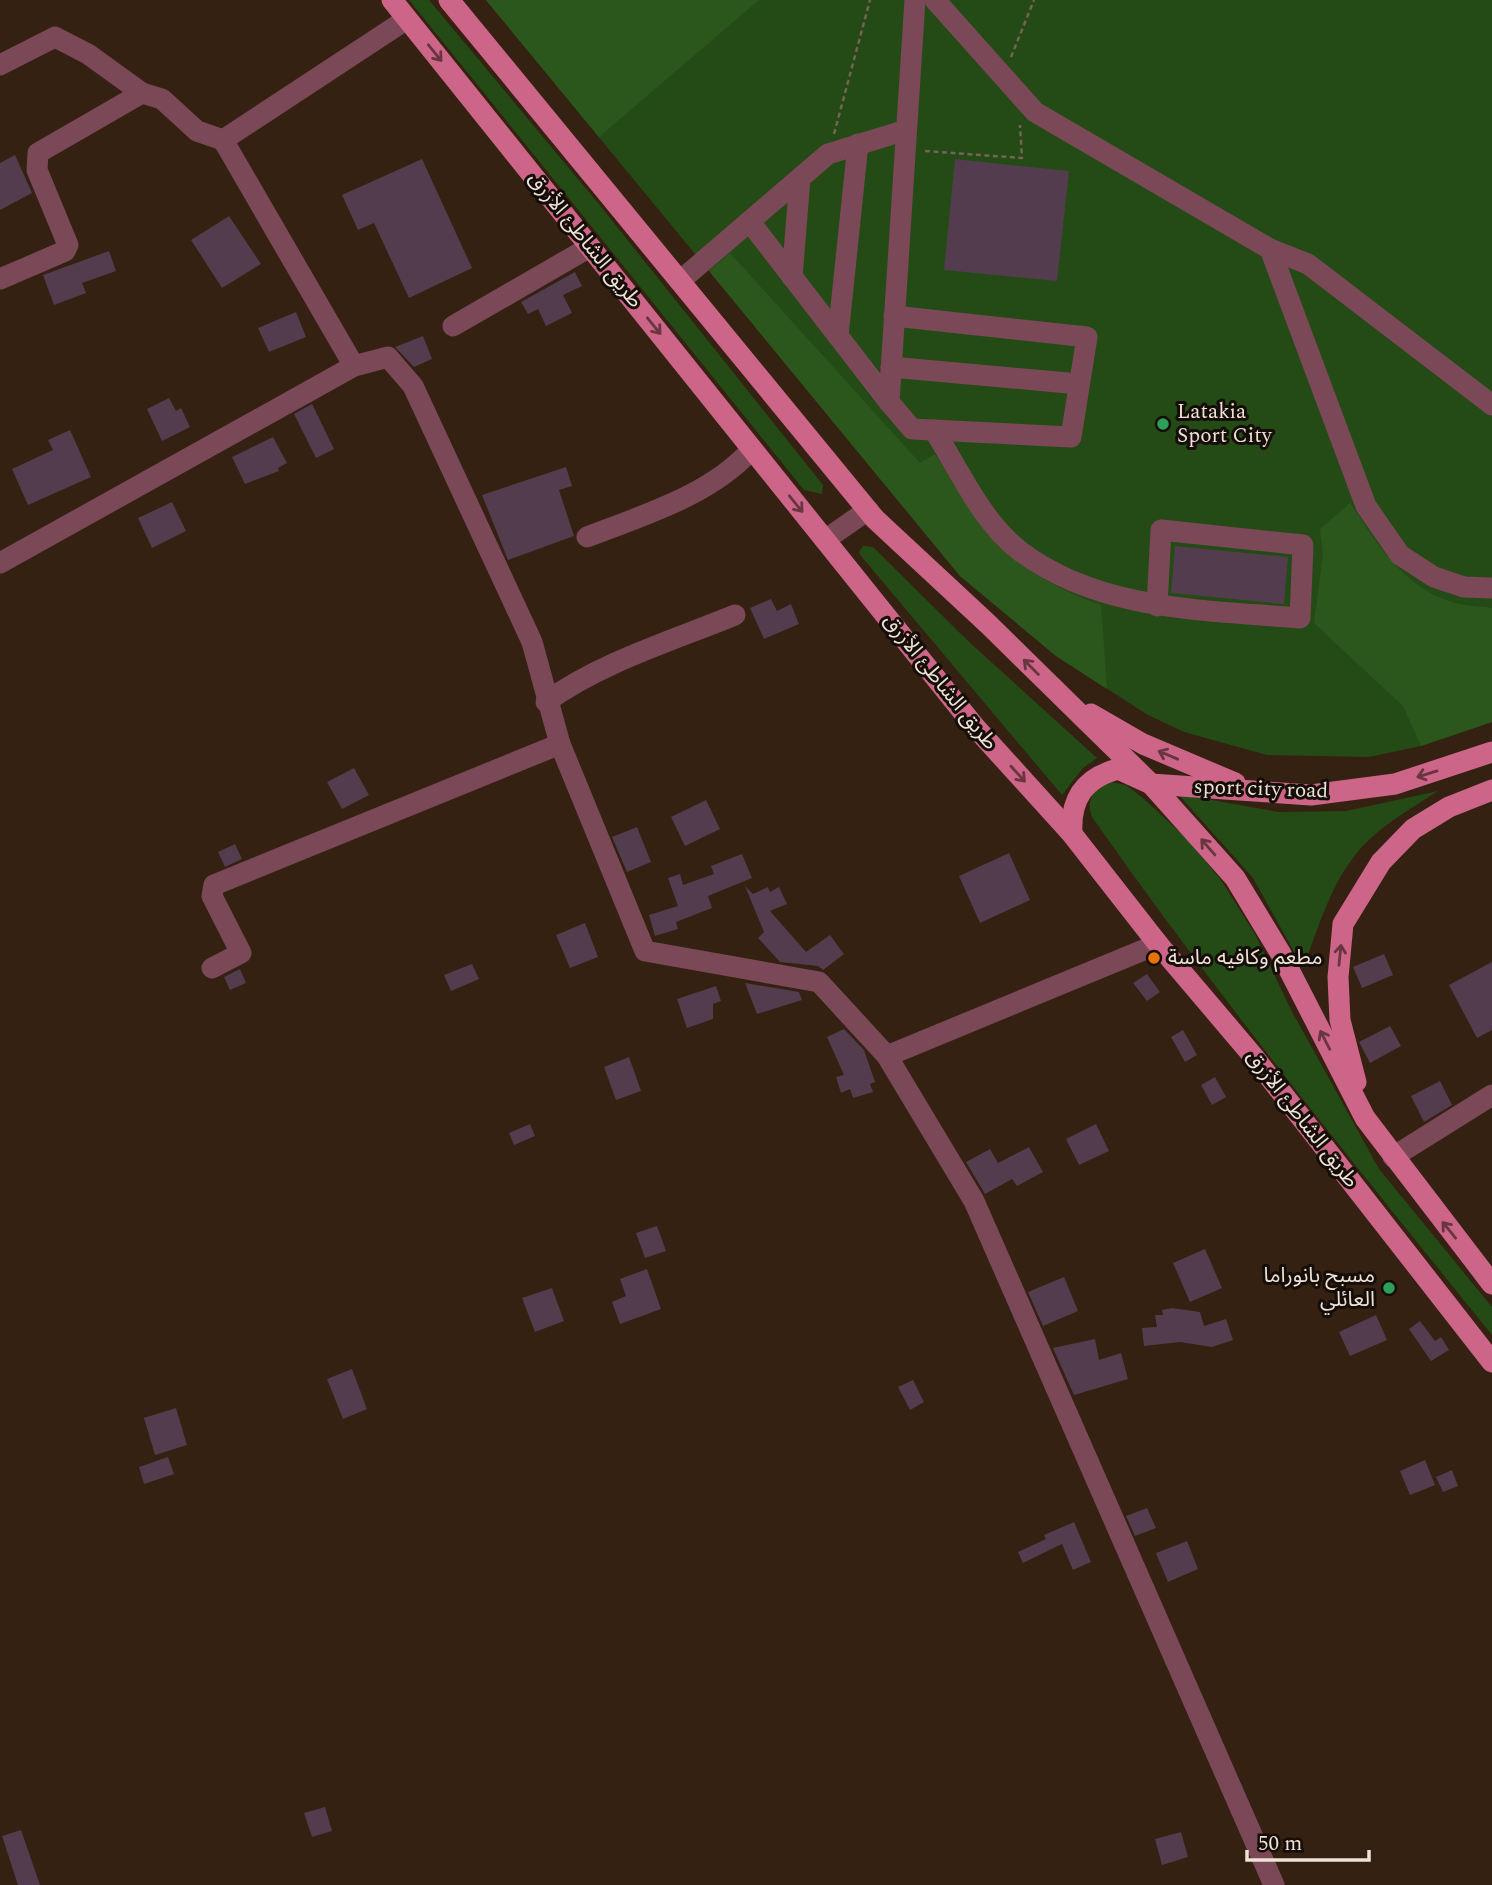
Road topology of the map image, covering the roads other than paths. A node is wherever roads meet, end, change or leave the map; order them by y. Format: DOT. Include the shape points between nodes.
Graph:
graph roads {
  1 [pos="392,0"];
  2 [pos="449,0"];
  3 [pos="915,0"];
  4 [pos="935,0"];
  5 [pos="407,19"];
  6 [pos="0,65"];
  7 [pos="142,93"];
  8 [pos="905,139"];
  9 [pos="223,140"];
  10 [pos="858,144"];
  11 [pos="800,179"];
  12 [pos="750,222"];
  13 [pos="590,247"];
  14 [pos="1270,249"];
  15 [pos="792,276"];
  16 [pos="0,279"];
  17 [pos="680,281"];
  18 [pos="894,316"];
  19 [pos="453,326"];
  20 [pos="838,336"];
  21 [pos="354,366"];
  22 [pos="891,367"];
  23 [pos="1079,384"];
  24 [pos="889,402"];
  25 [pos="1492,405"];
  26 [pos="934,430"];
  27 [pos="752,449"];
  28 [pos="867,510"];
  29 [pos="587,537"];
  30 [pos="825,540"];
  31 [pos="0,563"];
  32 [pos="1492,588"];
  33 [pos="1157,606"];
  34 [pos="735,615"];
  35 [pos="1062,697"];
  36 [pos="546,702"];
  37 [pos="560,744"];
  38 [pos="1492,752"];
  39 [pos="1151,784"];
  40 [pos="1492,790"];
  41 [pos="1253,791"];
  42 [pos="1072,834"];
  43 [pos="1157,944"];
  44 [pos="212,968"];
  45 [pos="887,1056"];
  46 [pos="1492,1095"];
  47 [pos="1365,1118"];
  48 [pos="1393,1157"];
  49 [pos="1492,1283"];
  50 [pos="1492,1362"];
  51 [pos="1274,1885"];
  1 -- 5 [label="main road, طريق الشاطئ الأزرق"];
  2 -- 17 [label="main road"];
  3 -- 8 [label="street"];
  4 -- 14 [label="street" via="1035,112"];
  5 -- 9 [label="street"];
  5 -- 13 [label="main road, طريق الشاطئ الأزرق, one-way"];
  6 -- 7 [label="street" via="55,37 88,54"];
  7 -- 9 [label="street" via="162,99 197,131"];
  7 -- 16 [label="street" via="38,153 37,170 68,245 65,251"];
  8 -- 10 [label="street"];
  8 -- 18 [label="street"];
  9 -- 21 [label="street"];
  10 -- 11 [label="street" via="828,154"];
  10 -- 20 [label="street"];
  11 -- 12 [label="street"];
  11 -- 15 [label="street"];
  12 -- 15 [label="street"];
  12 -- 17 [label="street"];
  13 -- 19 [label="street"];
  13 -- 27 [label="main road, طريق الشاطئ الأزرق, one-way"];
  14 -- 25 [label="street" via="1308,264"];
  14 -- 32 [label="street" via="1366,506 1400,555 1434,577 1464,587"];
  15 -- 20 [label="street"];
  17 -- 28 [label="main road"];
  18 -- 22 [label="street"];
  18 -- 23 [label="street" via="1087,337"];
  20 -- 24 [label="street"];
  21 -- 31 [label="street"];
  21 -- 36 [label="street" via="388,357 413,386 532,642"];
  22 -- 23 [label="street"];
  22 -- 24 [label="street"];
  23 -- 26 [label="street" via="1071,437"];
  24 -- 26 [label="street" via="912,429"];
  26 -- 33 [label="street" via="988,516 1019,550 1069,580"];
  27 -- 29 [label="street" via="735,467 668,505"];
  27 -- 30 [label="main road, طريق الشاطئ الأزرق, one-way"];
  28 -- 30 [label="street"];
  35 -- 28 [label="main road, one-way"];
  30 -- 42 [label="main road, طريق الشاطئ الأزرق, one-way" via="975,727"];
  33 -- 33 [label="street" via="1300,618 1303,545 1161,530"];
  34 -- 36 [label="street" via="604,670"];
  35 -- 39 [label="main road"];
  41 -- 35 [label="main road, one-way" via="1143,744"];
  36 -- 37 [label="street"];
  37 -- 44 [label="street" via="214,885 212,896 241,953"];
  37 -- 45 [label="street" via="645,951 819,982"];
  38 -- 41 [label="main road, sport city road, one-way" via="1395,784 1311,795"];
  39 -- 41 [label="main road, sport city road"];
  39 -- 42 [label="main road" via="1118,769 1098,774 1077,798 1071,812"];
  47 -- 39 [label="main road, one-way" via="1281,954 1235,878"];
  47 -- 40 [label="main road, one-way" via="1340,1020 1343,924 1381,862 1413,829 1449,807"];
  42 -- 43 [label="main road, طريق الشاطئ الأزرق"];
  43 -- 45 [label="street"];
  43 -- 50 [label="main road, طريق الشاطئ الأزرق" via="1253,1056"];
  45 -- 51 [label="street" via="974,1202"];
  46 -- 48 [label="street"];
  47 -- 48 [label="main road"];
  49 -- 48 [label="main road, one-way"];
}
